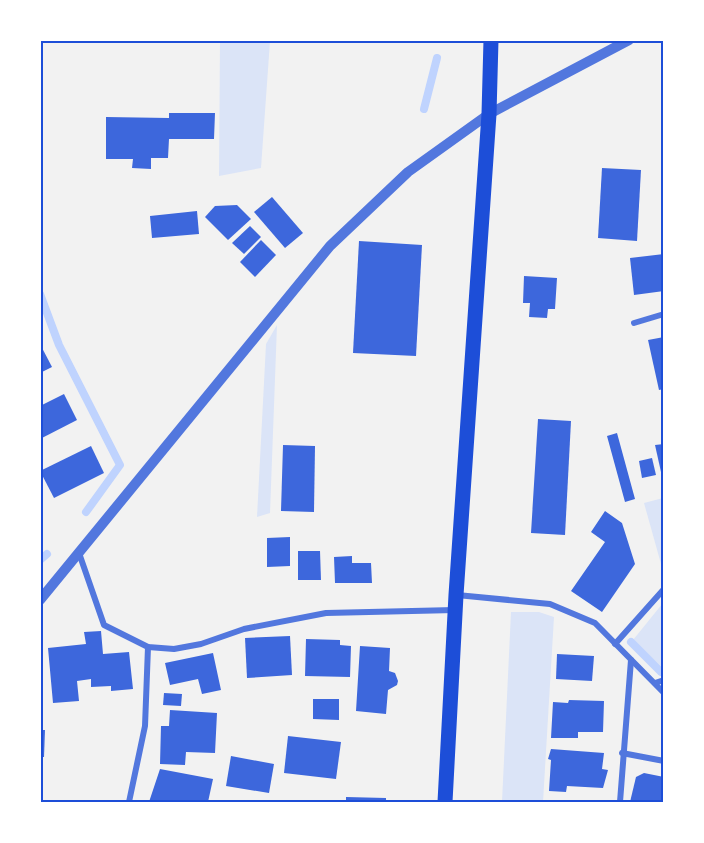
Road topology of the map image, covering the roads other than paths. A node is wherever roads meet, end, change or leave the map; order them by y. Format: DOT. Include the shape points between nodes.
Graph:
graph roads {
  1 [pos="491,40"];
  2 [pos="629,40"];
  3 [pos="489,114"];
  4 [pos="663,314"];
  5 [pos="634,323"];
  6 [pos="79,553"];
  7 [pos="663,589"];
  8 [pos="40,600"];
  9 [pos="456,603"];
  10 [pos="615,644"];
  11 [pos="148,647"];
  12 [pos="631,660"];
  13 [pos="663,680"];
  14 [pos="655,683"];
  15 [pos="663,693"];
  16 [pos="622,753"];
  17 [pos="663,761"];
  18 [pos="129,802"];
  19 [pos="445,802"];
  20 [pos="620,802"];
  1 -- 3 [label="main road"];
  2 -- 3 [label="street"];
  3 -- 6 [label="street" via="408,172 330,246"];
  3 -- 9 [label="main road"];
  4 -- 5 [label="street"];
  6 -- 8 [label="street"];
  6 -- 11 [label="street" via="104,625"];
  7 -- 10 [label="street"];
  9 -- 10 [label="street" via="550,604 595,623"];
  9 -- 11 [label="street" via="326,613 244,629 201,644 174,649"];
  9 -- 19 [label="main road"];
  10 -- 12 [label="street"];
  11 -- 18 [label="street" via="145,726"];
  12 -- 14 [label="street"];
  12 -- 16 [label="street"];
  13 -- 14 [label="street"];
  14 -- 15 [label="street"];
  16 -- 17 [label="street"];
  16 -- 20 [label="street"];
}
